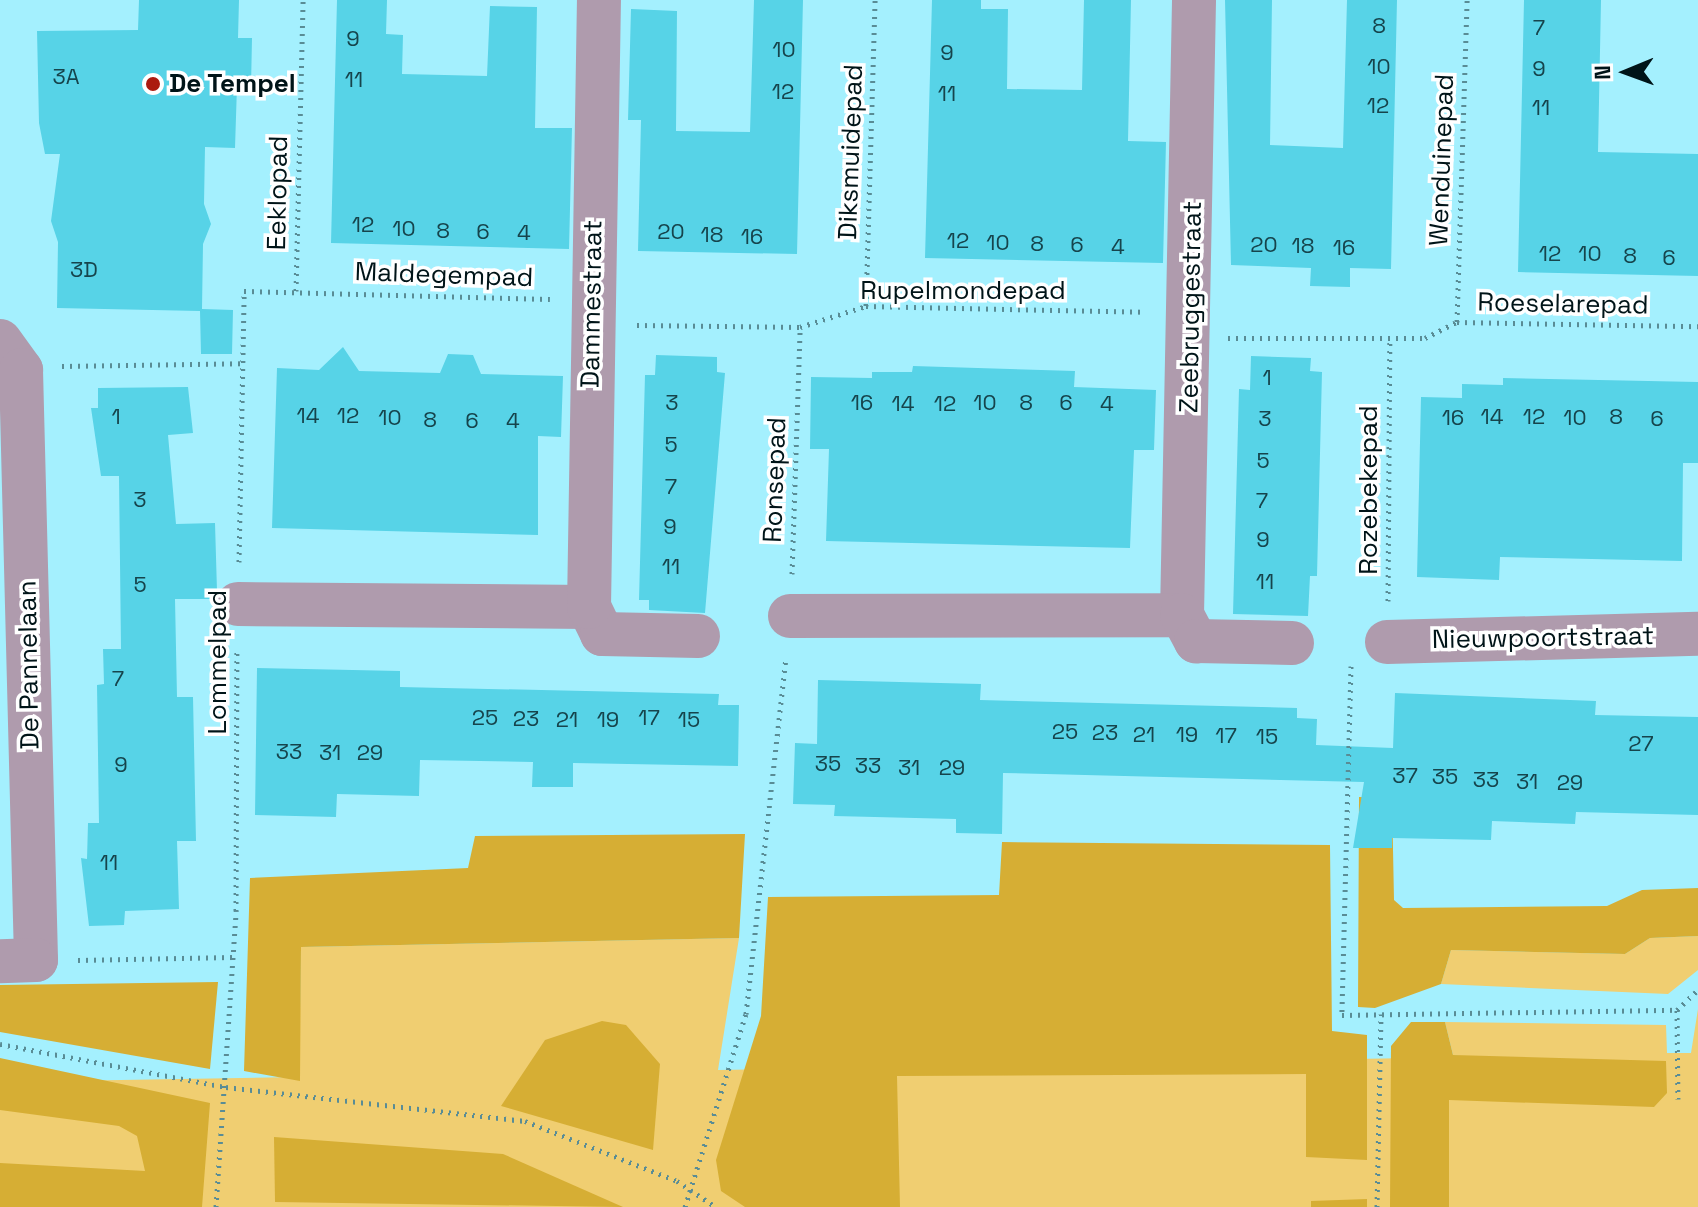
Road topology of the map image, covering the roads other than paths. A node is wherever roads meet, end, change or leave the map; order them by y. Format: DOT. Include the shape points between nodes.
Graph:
graph roads {
  1 [pos="599,0"];
  2 [pos="1194,0"];
  3 [pos="0,341"];
  4 [pos="238,604"];
  5 [pos="589,607"];
  6 [pos="1182,615"];
  7 [pos="790,626"];
  8 [pos="1698,634"];
  9 [pos="698,636"];
  10 [pos="1387,642"];
  11 [pos="1292,643"];
  12 [pos="18,961"];
  1 -- 5 [label="street, Dammestraat"];
  2 -- 6 [label="street, Zeebruggestraat" via="1192,325"];
  3 -- 12 [label="street, De Pannelaan" via="21,370"];
  4 -- 5 [label="street"];
  5 -- 9 [label="street" via="602,634"];
  6 -- 7 [label="street"];
  6 -- 11 [label="street" via="1196,641"];
  8 -- 10 [label="street, Nieuwpoortstraat"];
}
